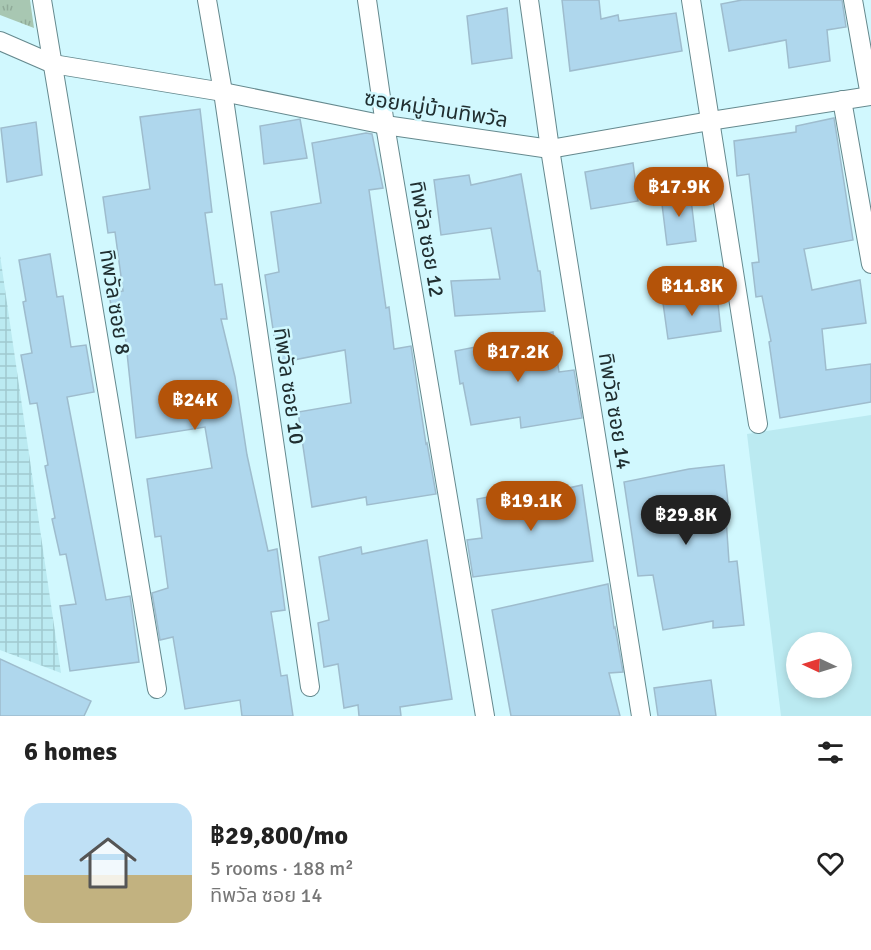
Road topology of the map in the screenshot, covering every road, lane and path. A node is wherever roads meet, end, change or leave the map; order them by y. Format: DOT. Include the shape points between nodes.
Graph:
graph roads {
  1 [pos="42,0"];
  2 [pos="207,0"];
  3 [pos="367,0"];
  4 [pos="529,0"];
  5 [pos="691,0"];
  6 [pos="853,0"];
  7 [pos="0,41"];
  8 [pos="53,64"];
  9 [pos="223,92"];
  10 [pos="870,96"];
  11 [pos="842,100"];
  12 [pos="710,121"];
  13 [pos="385,125"];
  14 [pos="550,149"];
  15 [pos="871,264"];
  16 [pos="758,424"];
  17 [pos="310,687"];
  18 [pos="157,689"];
  19 [pos="485,716"];
  20 [pos="641,716"];
  1 -- 8 [label="street, ทิพวัล ซอย 8"];
  2 -- 9 [label="street, ทิพวัล ซอย 10"];
  3 -- 13 [label="street, ทิพวัล ซอย 12"];
  4 -- 14 [label="street, ทิพวัล ซอย 14"];
  5 -- 12 [label="street"];
  6 -- 10 [label="street"];
  7 -- 8 [label="street, ซอยหมู่บ้านทิพวัล"];
  8 -- 9 [label="street, ซอยหมู่บ้านทิพวัล"];
  8 -- 18 [label="street, ทิพวัล ซอย 8"];
  9 -- 13 [label="street, ซอยหมู่บ้านทิพวัล"];
  9 -- 17 [label="street, ทิพวัล ซอย 10"];
  10 -- 11 [label="street, ซอยหมู่บ้านทิพวัล"];
  11 -- 12 [label="street, ซอยหมู่บ้านทิพวัล"];
  11 -- 15 [label="street"];
  12 -- 14 [label="street, ซอยหมู่บ้านทิพวัล"];
  12 -- 16 [label="street"];
  13 -- 14 [label="street, ซอยหมู่บ้านทิพวัล"];
  13 -- 19 [label="street, ทิพวัล ซอย 12"];
  14 -- 20 [label="street, ทิพวัล ซอย 14"];
}
